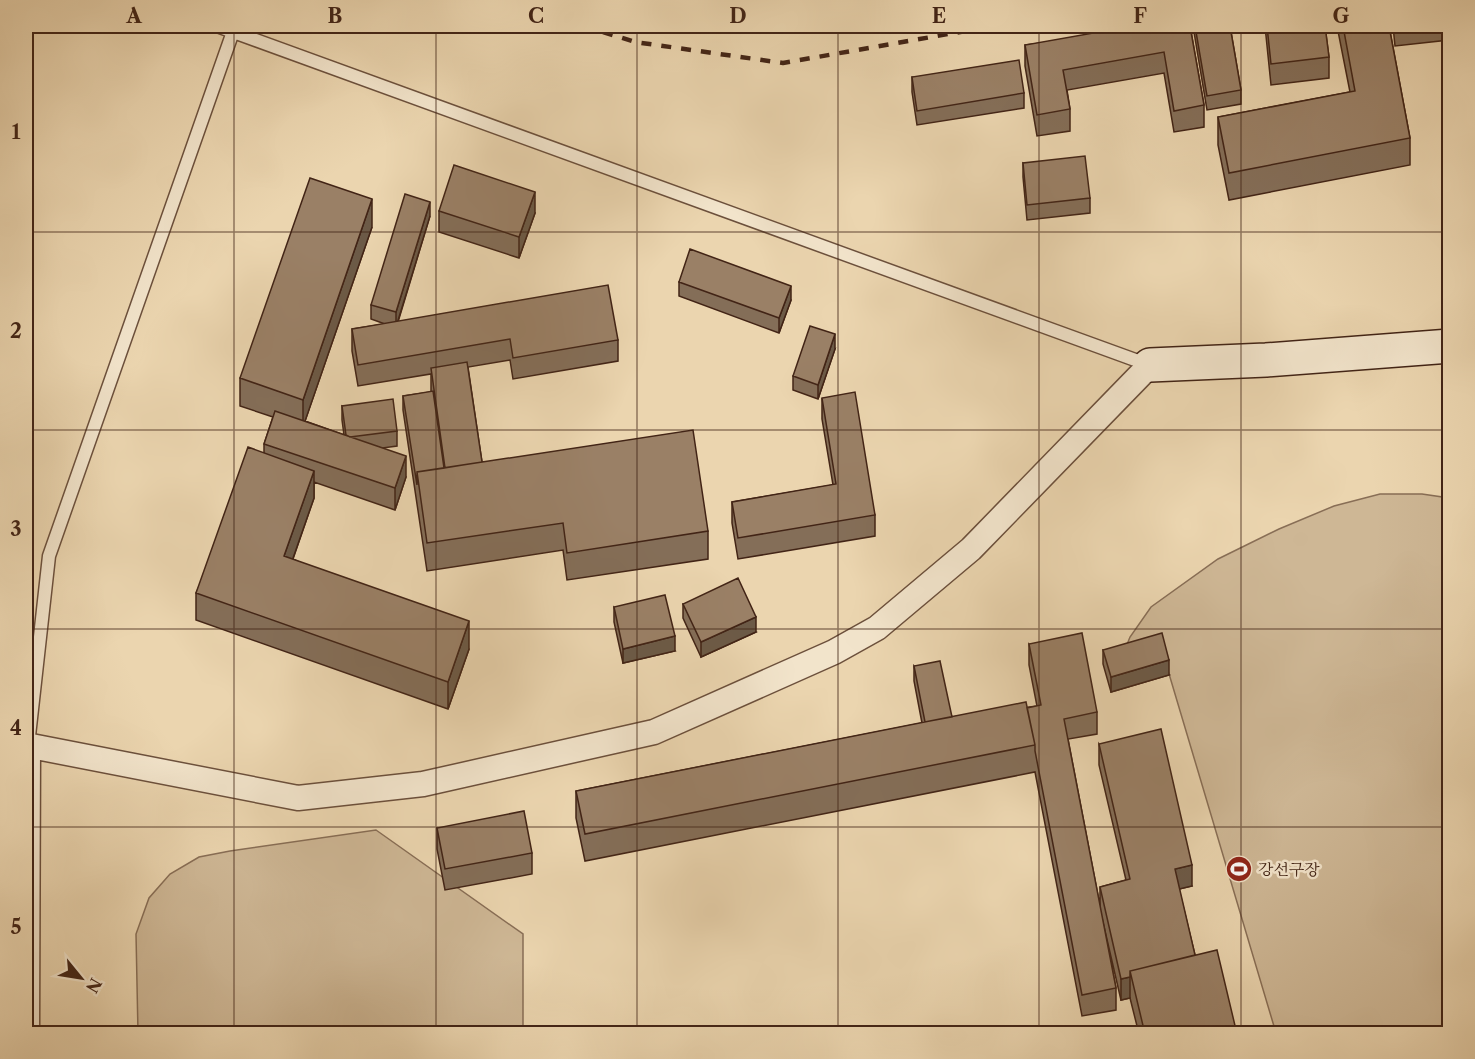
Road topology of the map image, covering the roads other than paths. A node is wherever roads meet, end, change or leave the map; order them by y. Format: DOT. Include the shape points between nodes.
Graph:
graph roads {
  1 [pos="217,26"];
  2 [pos="234,28"];
  3 [pos="1449,346"];
  4 [pos="1150,365"];
  5 [pos="27,745"];
  6 [pos="27,1034"];
  1 -- 2 [label="lane"];
  2 -- 4 [label="lane"];
  2 -- 5 [label="lane" via="49,556"];
  3 -- 4 [label="street"];
  4 -- 5 [label="street" via="971,549 877,628 834,652 654,732 423,784 298,798"];
  5 -- 6 [label="street"];
}
